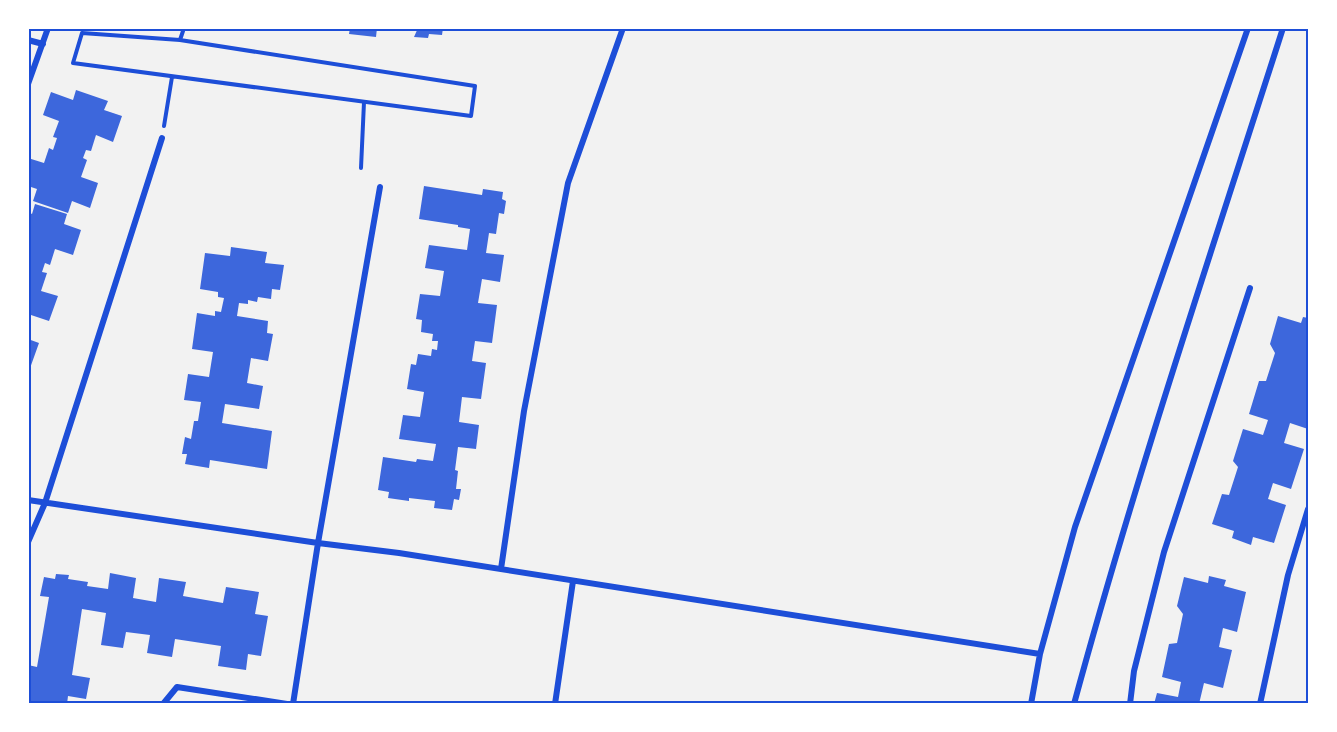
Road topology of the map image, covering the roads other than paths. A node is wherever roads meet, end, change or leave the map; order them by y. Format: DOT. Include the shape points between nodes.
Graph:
graph roads {
  1 [pos="48,28"];
  2 [pos="622,28"];
  3 [pos="1248,28"];
  4 [pos="1283,28"];
  5 [pos="28,40"];
  6 [pos="43,44"];
  7 [pos="28,84"];
  8 [pos="162,138"];
  9 [pos="380,187"];
  10 [pos="1250,288"];
  11 [pos="28,500"];
  12 [pos="45,503"];
  13 [pos="1308,508"];
  14 [pos="28,542"];
  15 [pos="318,543"];
  16 [pos="501,569"];
  17 [pos="573,580"];
  18 [pos="1040,654"];
  19 [pos="262,702"];
  20 [pos="163,704"];
  21 [pos="287,704"];
  22 [pos="292,704"];
  23 [pos="555,704"];
  24 [pos="1031,704"];
  25 [pos="1074,704"];
  26 [pos="1130,704"];
  27 [pos="1260,704"];
  1 -- 6 [label="street"];
  2 -- 16 [label="street" via="568,183 525,411"];
  3 -- 18 [label="street" via="1075,527"];
  4 -- 25 [label="street" via="1157,423"];
  5 -- 6 [label="street"];
  6 -- 7 [label="street"];
  8 -- 12 [label="street"];
  9 -- 15 [label="street"];
  10 -- 26 [label="street" via="1164,552 1134,671"];
  11 -- 12 [label="street"];
  12 -- 14 [label="street"];
  12 -- 15 [label="street"];
  13 -- 27 [label="street" via="1287,575"];
  15 -- 16 [label="street"];
  15 -- 22 [label="street"];
  16 -- 17 [label="street"];
  17 -- 18 [label="street"];
  17 -- 23 [label="street"];
  18 -- 24 [label="street"];
  19 -- 20 [label="street" via="177,687"];
  19 -- 21 [label="street"];
}
